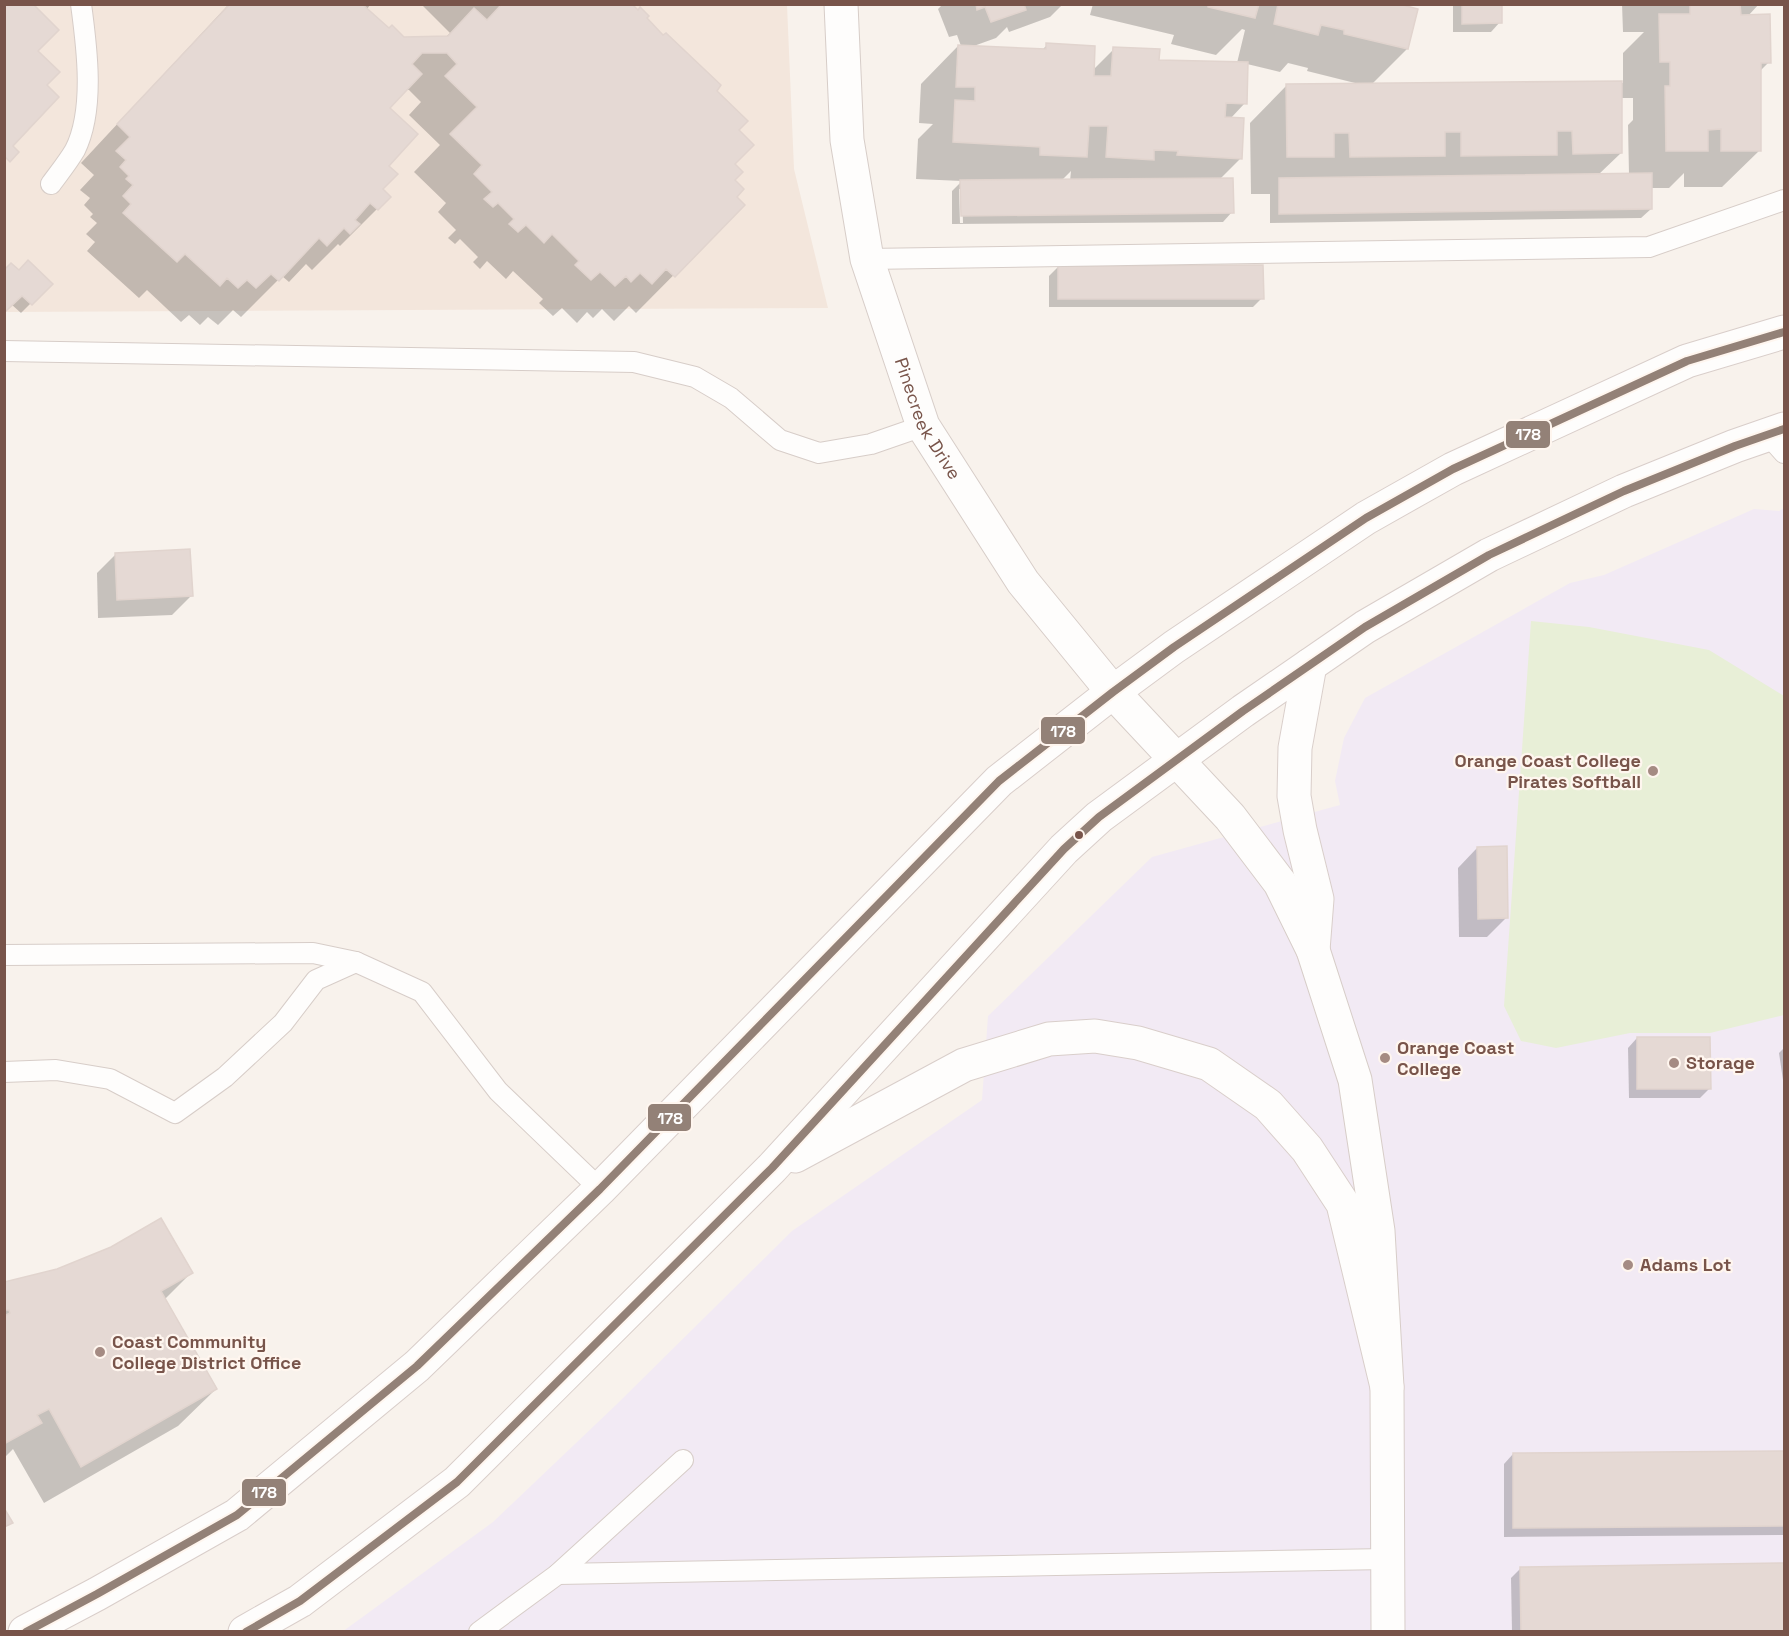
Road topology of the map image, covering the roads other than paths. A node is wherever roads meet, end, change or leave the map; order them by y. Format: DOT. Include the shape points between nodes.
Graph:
graph roads {
  1 [pos="81,4"];
  2 [pos="841,4"];
  3 [pos="51,184"];
  4 [pos="1785,201"];
  5 [pos="867,260"];
  6 [pos="1785,332"];
  7 [pos="4,351"];
  8 [pos="923,426"];
  9 [pos="1779,439"];
  10 [pos="1310,665"];
  11 [pos="1113,692"];
  12 [pos="1177,760"];
  13 [pos="1313,950"];
  14 [pos="4,955"];
  15 [pos="356,962"];
  16 [pos="4,1072"];
  17 [pos="772,1168"];
  18 [pos="600,1189"];
  19 [pos="1387,1386"];
  20 [pos="683,1460"];
  21 [pos="1387,1559"];
  22 [pos="558,1574"];
  23 [pos="25,1632"];
  24 [pos="245,1632"];
  25 [pos="479,1632"];
  26 [pos="1388,1632"];
  1 -- 3 [label="lane" via="86,70 84,125 75,150"];
  2 -- 5 [label="main road, Pinecreek Drive" via="847,140"];
  4 -- 5 [label="lane" via="1649,247"];
  5 -- 8 [label="main road, Pinecreek Drive"];
  6 -- 11 [label="main road" via="1687,361 1453,470 1366,518"];
  7 -- 8 [label="lane" via="634,362 694,377 731,398 780,440 819,453 871,444"];
  8 -- 11 [label="main road, Pinecreek Drive" via="1023,582"];
  9 -- 10 [label="main road" via="1624,491 1489,555 1365,627"];
  10 -- 12 [label="main road"];
  10 -- 13 [label="main road" via="1295,748 1294,796 1317,899"];
  11 -- 12 [label="main road, Pinecreek Drive"];
  11 -- 18 [label="main road" via="999,781"];
  12 -- 13 [label="main road, Pinecreek Drive" via="1230,817 1280,883"];
  12 -- 17 [label="main road" via="1099,817 1064,849"];
  13 -- 19 [label="main road" via="1355,1080 1378,1231"];
  14 -- 15 [label="lane" via="313,953"];
  15 -- 16 [label="lane" via="316,980 284,1023 225,1077 174,1113 110,1079 56,1071"];
  15 -- 18 [label="lane" via="422,992 498,1091"];
  17 -- 19 [label="main road" via="964,1065 1049,1039 1117,1039 1209,1064 1268,1105 1306,1149 1343,1203"];
  17 -- 24 [label="main road" via="457,1482 300,1601"];
  18 -- 23 [label="main road" via="417,1366 237,1515"];
  19 -- 21 [label="main road"];
  20 -- 22 [label="lane"];
  21 -- 22 [label="lane"];
  21 -- 26 [label="main road"];
  22 -- 25 [label="lane"];
}
